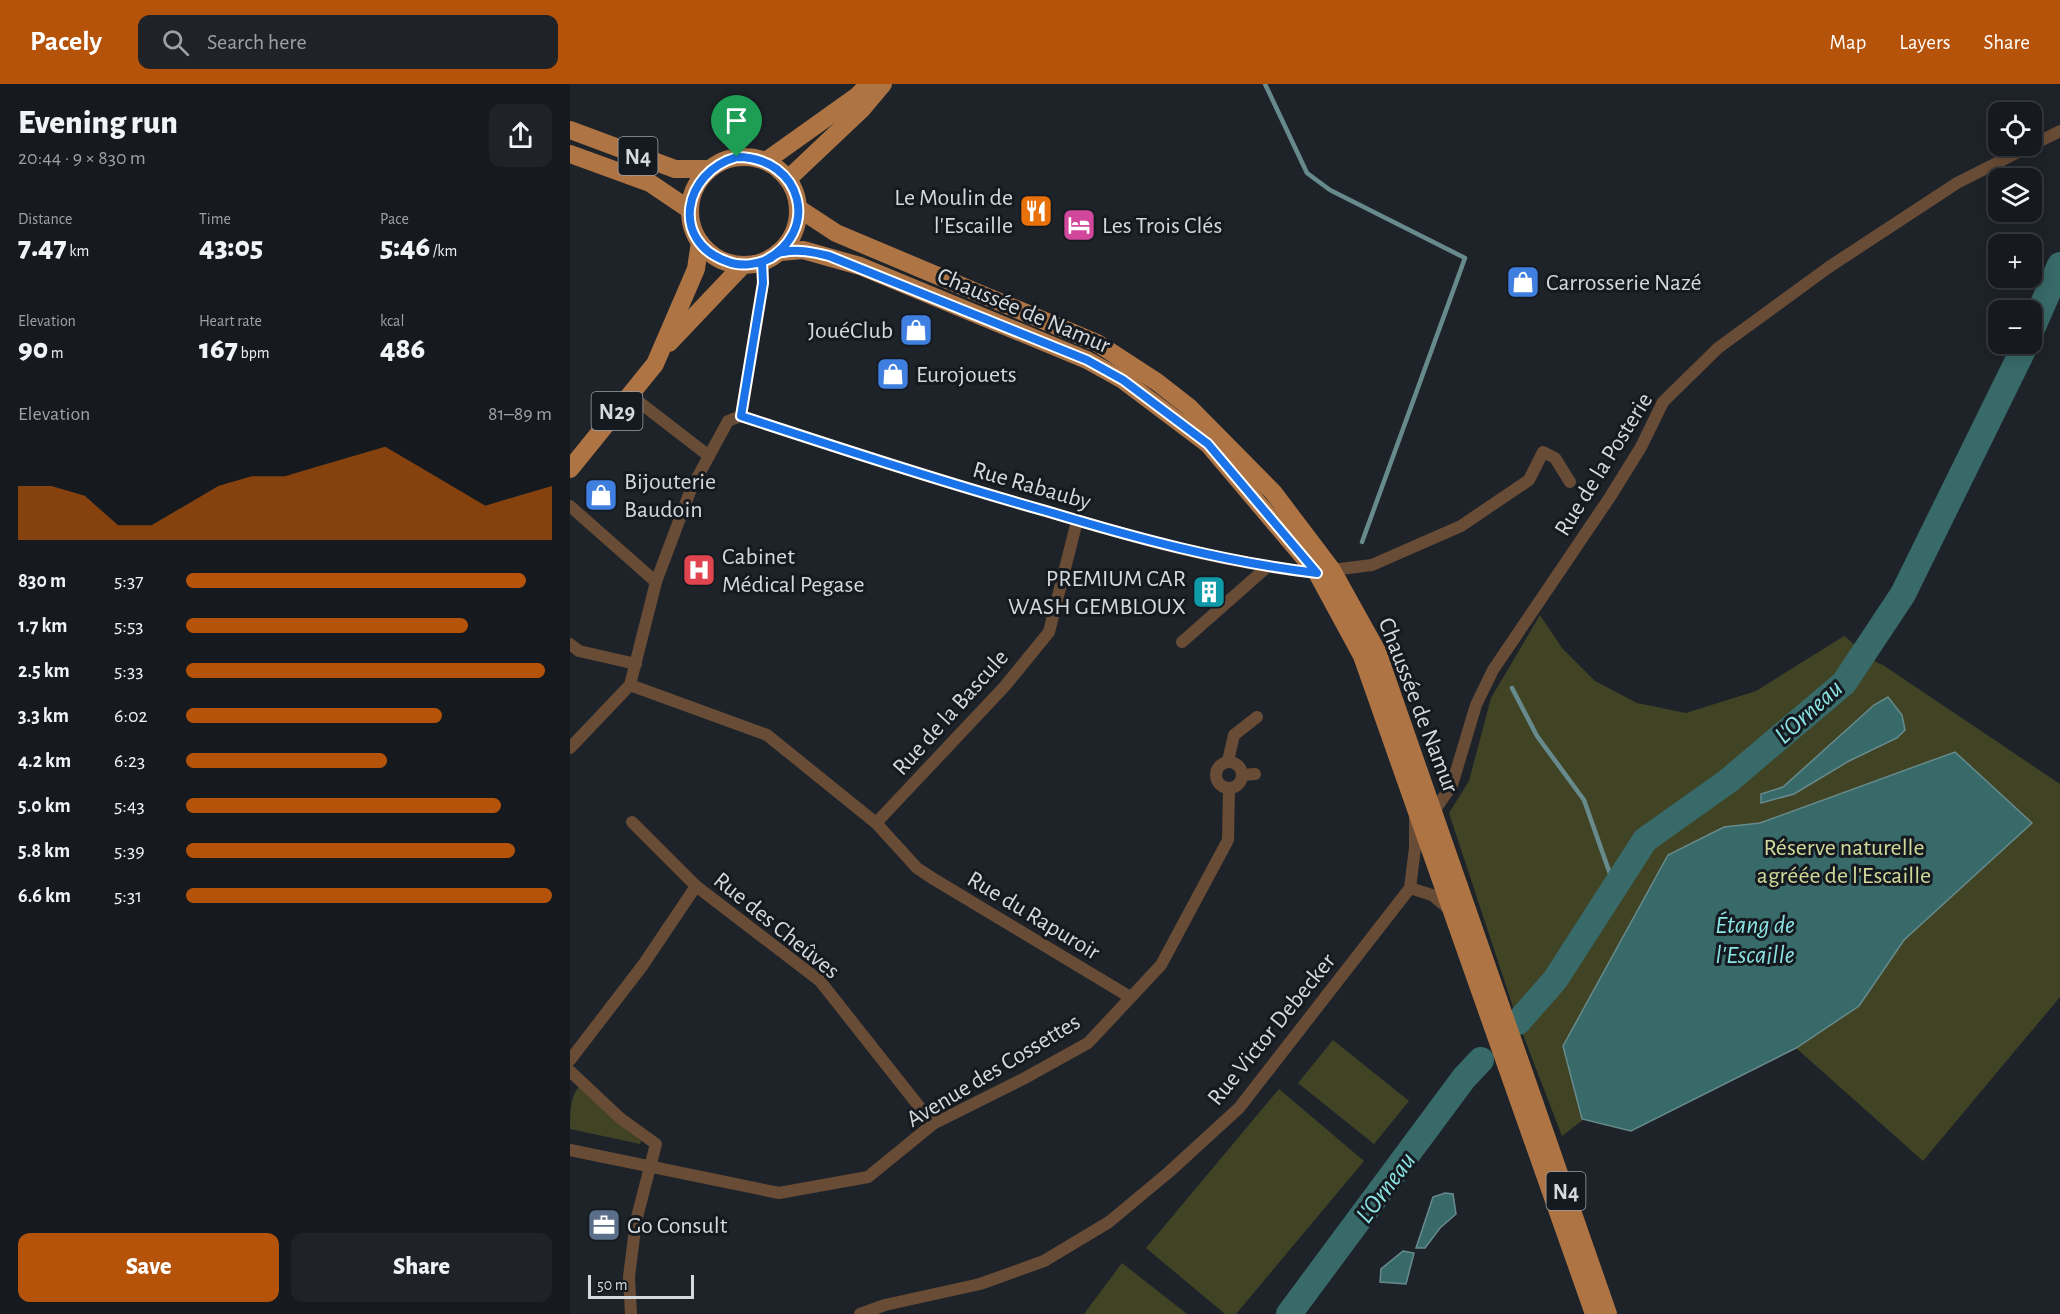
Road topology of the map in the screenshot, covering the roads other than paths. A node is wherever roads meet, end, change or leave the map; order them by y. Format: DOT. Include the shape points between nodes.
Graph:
graph roads {
  1 [pos="868,84"];
  2 [pos="883,84"];
  3 [pos="570,130"];
  4 [pos="2060,131"];
  5 [pos="570,154"];
  6 [pos="766,161"];
  7 [pos="709,169"];
  8 [pos="788,178"];
  9 [pos="798,208"];
  10 [pos="690,210"];
  11 [pos="700,242"];
  12 [pos="780,252"];
  13 [pos="762,262"];
  14 [pos="743,265"];
  15 [pos="662,351"];
  16 [pos="630,395"];
  17 [pos="741,416"];
  18 [pos="710,456"];
  19 [pos="570,469"];
  20 [pos="1570,482"];
  21 [pos="570,506"];
  22 [pos="1077,521"];
  23 [pos="1266,568"];
  24 [pos="1324,572"];
  25 [pos="656,582"];
  26 [pos="1182,642"];
  27 [pos="570,644"];
  28 [pos="636,664"];
  29 [pos="630,685"];
  30 [pos="1257,717"];
  31 [pos="570,748"];
  32 [pos="1228,761"];
  33 [pos="1229,789"];
  34 [pos="1416,806"];
  35 [pos="1434,811"];
  36 [pos="632,822"];
  37 [pos="876,823"];
  38 [pos="696,886"];
  39 [pos="1410,888"];
  40 [pos="1455,915"];
  41 [pos="1130,997"];
  42 [pos="1490,999"];
  43 [pos="570,1060"];
  44 [pos="570,1071"];
  45 [pos="933,1124"];
  46 [pos="570,1150"];
  47 [pos="650,1167"];
  48 [pos="631,1314"];
  49 [pos="860,1314"];
  50 [pos="1594,1314"];
  51 [pos="1608,1314"];
  1 -- 6 [label="main road"];
  2 -- 8 [label="main road" via="862,109"];
  3 -- 7 [label="main road, N4" via="675,169"];
  4 -- 35 [label="street, Rue de la Posterie" via="1958,183 1829,267 1718,348 1663,402 1610,497 1493,670 1476,705 1452,785"];
  5 -- 10 [label="main road, N4" via="650,183"];
  6 -- 7 [label="main road" via="737,157"];
  6 -- 8 [label="main road"];
  7 -- 10 [label="main road" via="696,188"];
  8 -- 9 [label="main road"];
  9 -- 12 [label="main road" via="794,232"];
  9 -- 24 [label="main road, Chaussée de Namur / N4" via="836,233 1119,355 1189,407 1243,460 1273,492"];
  10 -- 11 [label="main road" via="692,227"];
  11 -- 14 [label="main road" via="712,254"];
  11 -- 15 [label="main road, N29" via="696,269"];
  12 -- 13 [label="main road"];
  12 -- 24 [label="main road, Chaussée de Namur / N4" via="803,250 860,266 1087,360 1123,380 1208,444"];
  13 -- 14 [label="main road"];
  13 -- 17 [label="street" via="763,283"];
  14 -- 15 [label="main road, N29"];
  15 -- 16 [label="main road, N29"];
  16 -- 18 [label="street"];
  16 -- 19 [label="main road, N29"];
  17 -- 18 [label="street" via="729,421"];
  17 -- 22 [label="street, Rue Rabauby" via="910,472"];
  18 -- 25 [label="street" via="692,489"];
  20 -- 24 [label="street, Rue Rabauby" via="1555,458 1543,452 1529,480 1461,526 1372,565"];
  21 -- 25 [label="street"];
  22 -- 23 [label="street, Rue Rabauby"];
  22 -- 37 [label="street, Rue de la Bascule" via="1049,632 1005,686"];
  23 -- 24 [label="street, Rue Rabauby"];
  23 -- 26 [label="street"];
  24 -- 34 [label="main road, Chaussée de Namur / N4" via="1362,657"];
  24 -- 35 [label="main road, Chaussée de Namur / N4" via="1377,651"];
  25 -- 28 [label="street"];
  27 -- 28 [label="street" via="579,651"];
  28 -- 29 [label="street"];
  29 -- 31 [label="street"];
  29 -- 37 [label="street, Rue du Rapuroir" via="767,735"];
  30 -- 32 [label="street" via="1234,735"];
  32 -- 33 [label="street" via="1216,768 1216,782"];
  32 -- 33 [label="street" via="1249,775"];
  33 -- 41 [label="street, Avenue des Cossettes" via="1228,840 1161,965"];
  34 -- 39 [label="street"];
  34 -- 40 [label="main road, Chaussée de Namur / N4"];
  35 -- 42 [label="main road, Chaussée de Namur / N4"];
  36 -- 38 [label="street, Rue des Cheûves"];
  37 -- 41 [label="street, Rue du Rapuroir" via="917,868"];
  38 -- 43 [label="street" via="643,965"];
  38 -- 45 [label="street, Rue des Cheûves" via="820,981"];
  39 -- 40 [label="street" via="1432,895"];
  39 -- 49 [label="street, Rue Victor Debecker" via="1239,1108 1109,1222 1044,1260 980,1284"];
  40 -- 42 [label="main road, Chaussée de Namur / N4"];
  41 -- 45 [label="street, Avenue des Cossettes" via="1088,1043"];
  42 -- 50 [label="main road, Chaussée de Namur / N4" via="1516,1091"];
  42 -- 51 [label="main road, Chaussée de Namur / N4" via="1522,1068"];
  44 -- 47 [label="street" via="620,1118 656,1144"];
  45 -- 47 [label="street, Avenue des Cossettes" via="868,1178 779,1193"];
  46 -- 47 [label="street, Avenue des Cossettes"];
  47 -- 48 [label="street" via="629,1277"];
}
